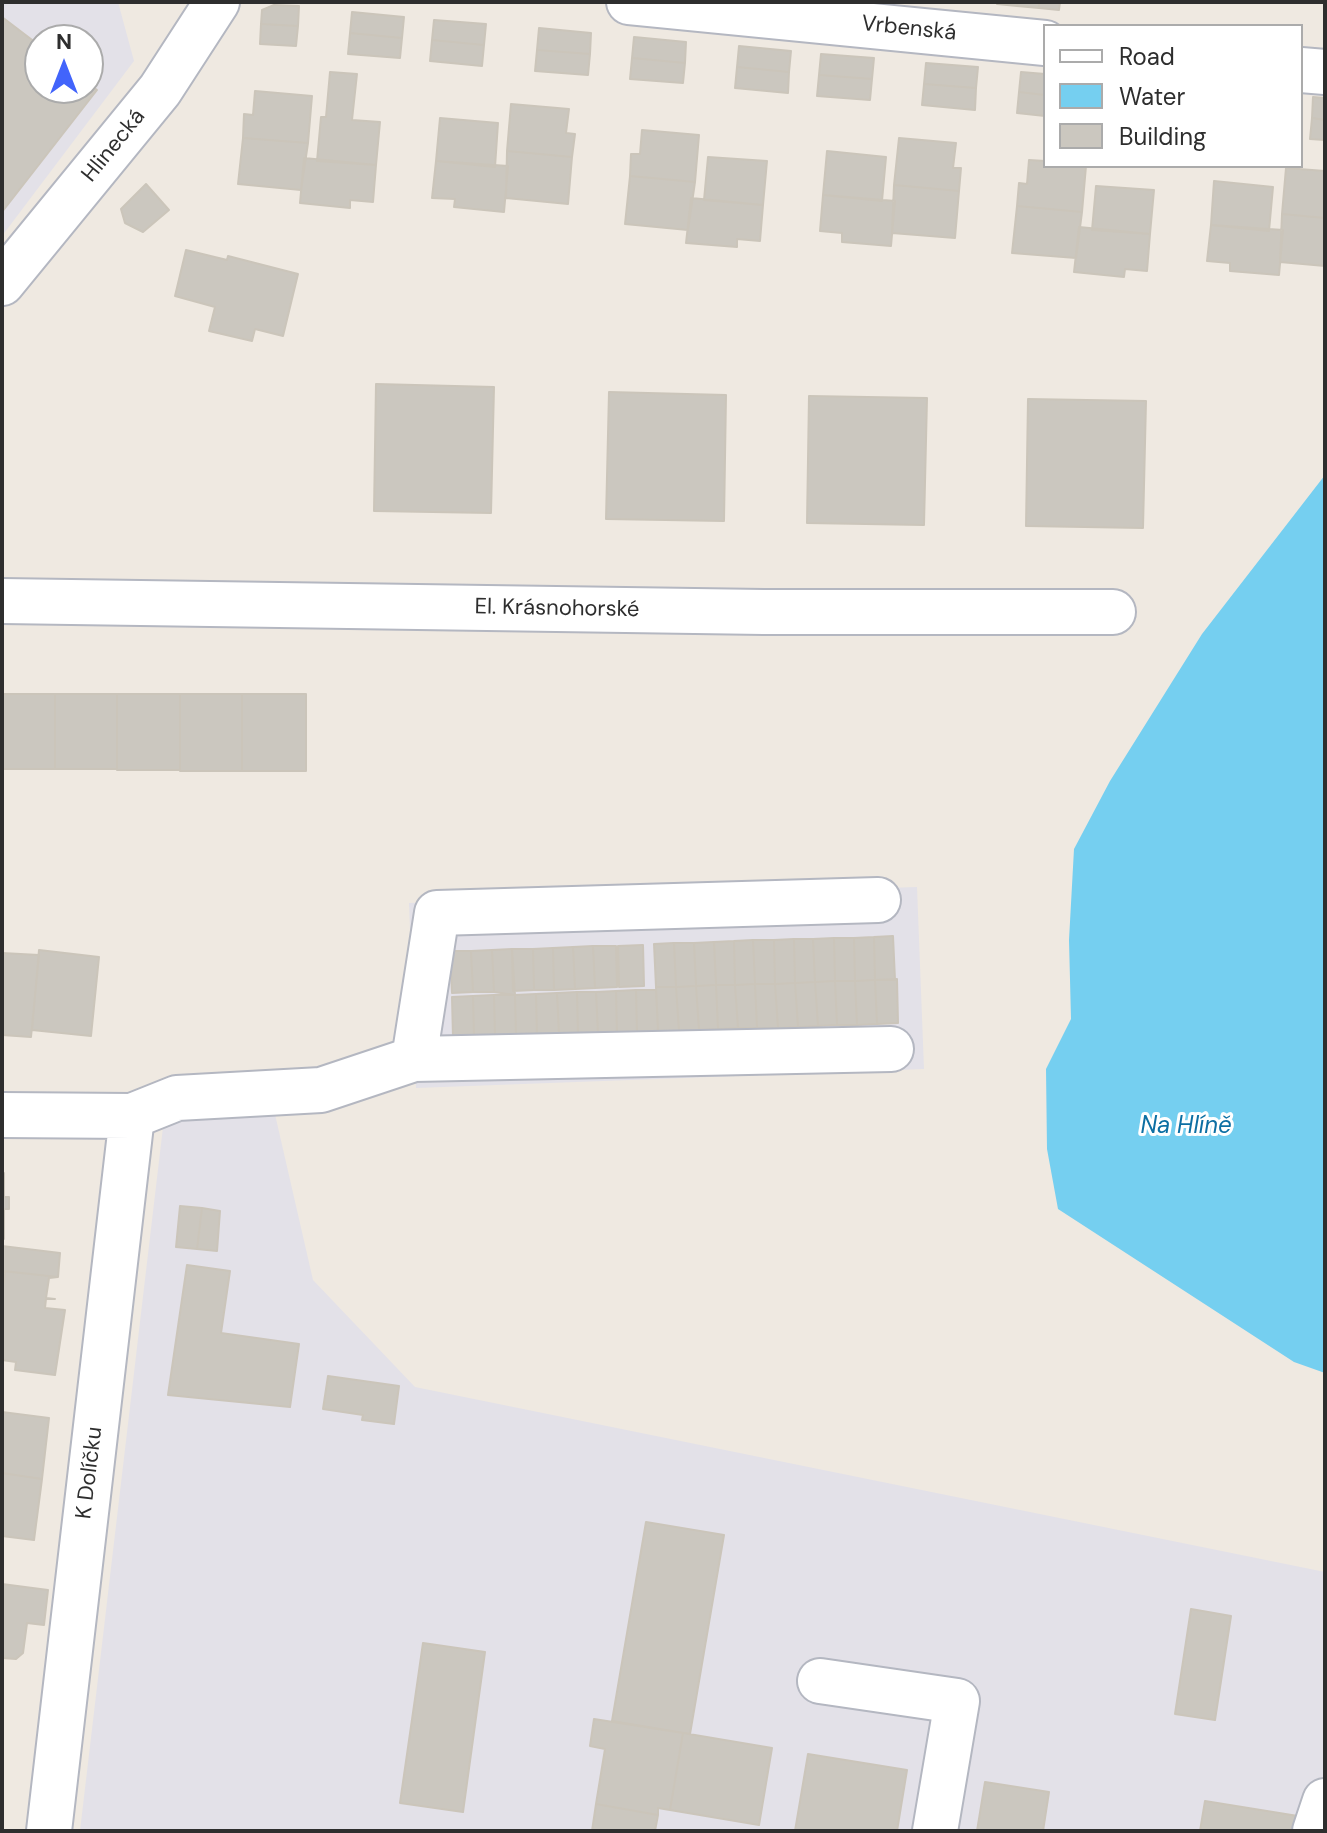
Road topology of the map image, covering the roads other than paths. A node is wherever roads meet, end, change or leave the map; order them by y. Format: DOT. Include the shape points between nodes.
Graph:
graph roads {
  1 [pos="217,2"];
  2 [pos="629,2"];
  3 [pos="1043,43"];
  4 [pos="1303,70"];
  5 [pos="1325,72"];
  6 [pos="2,283"];
  7 [pos="2,601"];
  8 [pos="1113,612"];
  9 [pos="878,900"];
  10 [pos="891,1049"];
  11 [pos="414,1059"];
  12 [pos="2,1115"];
  13 [pos="132,1116"];
  14 [pos="820,1681"];
  15 [pos="1325,1801"];
  16 [pos="49,1831"];
  17 [pos="935,1831"];
  18 [pos="1315,1831"];
  1 -- 6 [label="street, Hlinecká" via="160,90"];
  2 -- 3 [label="street, Vrbenská"];
  4 -- 5 [label="street"];
  7 -- 8 [label="street, El. Krásnohorské"];
  9 -- 11 [label="street" via="437,913"];
  10 -- 11 [label="street"];
  11 -- 13 [label="street" via="321,1090 177,1098"];
  12 -- 13 [label="street"];
  13 -- 16 [label="street, K Dolíčku"];
  14 -- 17 [label="street" via="957,1701"];
  15 -- 18 [label="street"];
}
